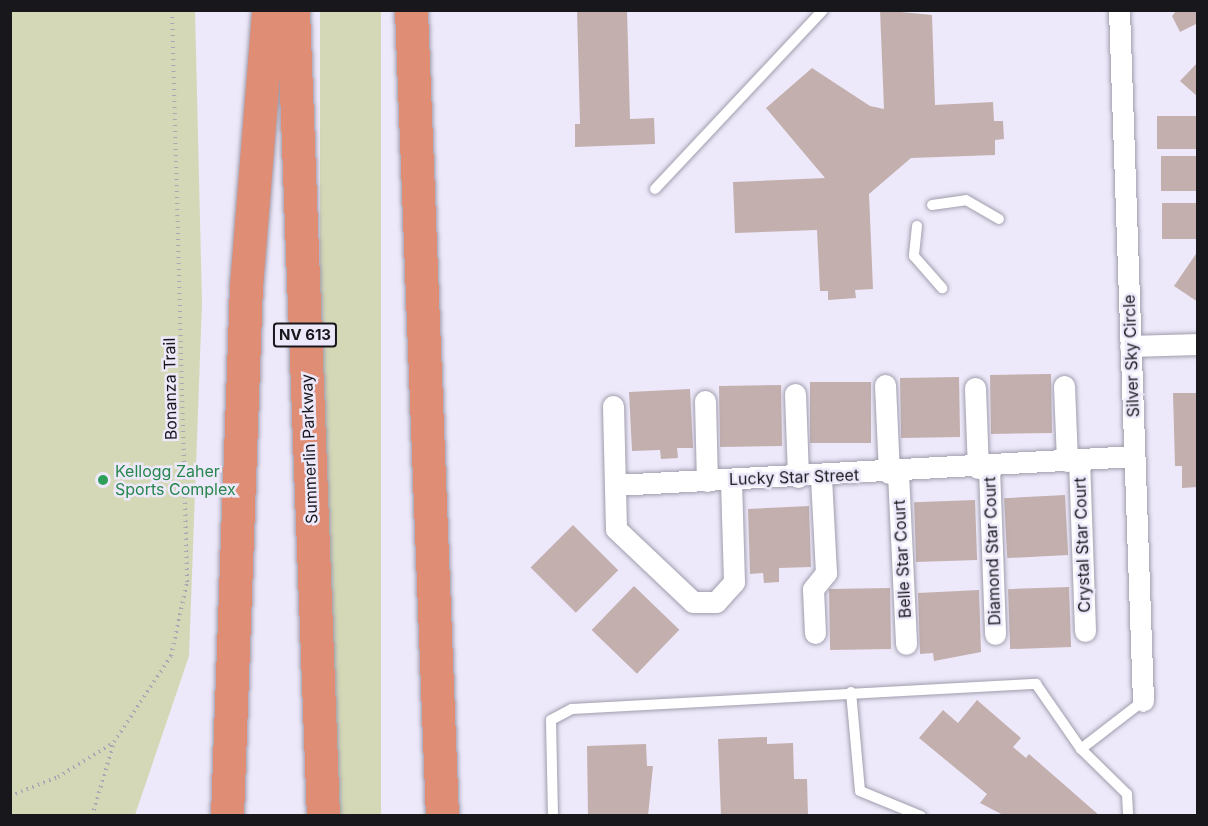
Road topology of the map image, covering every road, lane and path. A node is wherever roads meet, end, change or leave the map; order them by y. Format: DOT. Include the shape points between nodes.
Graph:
graph roads {
  1 [pos="172,10"];
  2 [pos="268,10"];
  3 [pos="293,10"];
  4 [pos="411,10"];
  5 [pos="823,10"];
  6 [pos="1119,10"];
  7 [pos="655,189"];
  8 [pos="932,205"];
  9 [pos="999,219"];
  10 [pos="917,226"];
  11 [pos="942,288"];
  12 [pos="1197,344"];
  13 [pos="1130,346"];
  14 [pos="885,385"];
  15 [pos="1065,386"];
  16 [pos="975,388"];
  17 [pos="795,394"];
  18 [pos="705,401"];
  19 [pos="614,406"];
  20 [pos="1134,456"];
  21 [pos="1073,460"];
  22 [pos="984,468"];
  23 [pos="893,473"];
  24 [pos="821,476"];
  25 [pos="798,477"];
  26 [pos="731,479"];
  27 [pos="707,481"];
  28 [pos="616,485"];
  29 [pos="1085,631"];
  30 [pos="815,633"];
  31 [pos="995,634"];
  32 [pos="906,645"];
  33 [pos="851,692"];
  34 [pos="1143,701"];
  35 [pos="114,742"];
  36 [pos="1082,749"];
  37 [pos="10,796"];
  38 [pos="92,816"];
  39 [pos="227,816"];
  40 [pos="323,816"];
  41 [pos="442,816"];
  42 [pos="553,816"];
  43 [pos="921,816"];
  44 [pos="1128,816"];
  1 -- 35 [label="path, Bonanza Trail" via="187,582 171,656"];
  2 -- 39 [label="highway" via="246,286"];
  3 -- 40 [label="highway, Summerlin Parkway / NV 613"];
  4 -- 41 [label="highway"];
  5 -- 7 [label="lane"];
  6 -- 13 [label="street, Silver Sky Circle"];
  8 -- 9 [label="lane" via="966,200"];
  10 -- 11 [label="lane" via="914,256"];
  12 -- 13 [label="street"];
  13 -- 20 [label="street, Silver Sky Circle"];
  14 -- 23 [label="street, Belle Star Court"];
  15 -- 21 [label="street, Crystal Star Court"];
  16 -- 22 [label="street, Diamond Star Court"];
  17 -- 25 [label="street"];
  18 -- 27 [label="street"];
  19 -- 28 [label="street"];
  20 -- 21 [label="street, Lucky Star Street"];
  20 -- 34 [label="street, Silver Sky Circle"];
  21 -- 22 [label="street, Lucky Star Street"];
  21 -- 29 [label="street, Crystal Star Court"];
  22 -- 23 [label="street, Lucky Star Street"];
  22 -- 31 [label="street, Diamond Star Court"];
  23 -- 24 [label="street, Lucky Star Street"];
  23 -- 32 [label="street, Belle Star Court"];
  24 -- 25 [label="street, Lucky Star Street"];
  24 -- 30 [label="street" via="826,573 813,589"];
  25 -- 26 [label="street, Lucky Star Street"];
  26 -- 27 [label="street, Lucky Star Street"];
  26 -- 28 [label="street" via="734,582 723,597 706,605 682,595 616,529"];
  27 -- 28 [label="street, Lucky Star Street"];
  33 -- 36 [label="lane" via="1036,684"];
  33 -- 42 [label="lane" via="572,709 551,720"];
  33 -- 43 [label="lane" via="860,792"];
  34 -- 36 [label="lane"];
  35 -- 37 [label="path" via="58,777"];
  35 -- 38 [label="path, Bonanza Trail"];
  36 -- 44 [label="lane" via="1127,794"];
}
